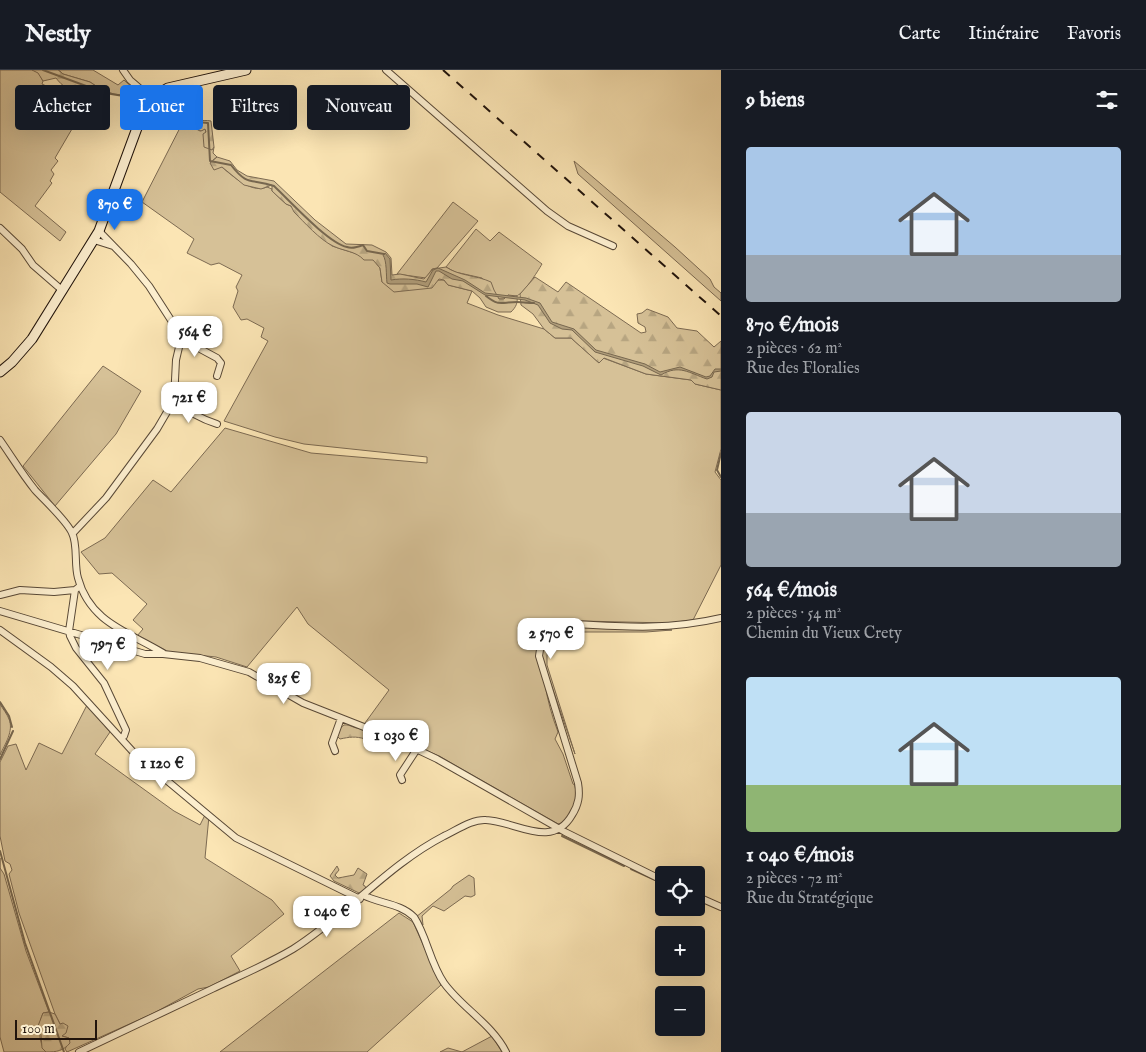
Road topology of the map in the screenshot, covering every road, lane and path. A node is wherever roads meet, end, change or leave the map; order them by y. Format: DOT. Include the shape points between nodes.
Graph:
graph roads {
  1 [pos="122,70"];
  2 [pos="246,70"];
  3 [pos="386,70"];
  4 [pos="220,73"];
  5 [pos="136,85"];
  6 [pos="178,85"];
  7 [pos="137,130"];
  8 [pos="0,228"];
  9 [pos="99,231"];
  10 [pos="94,240"];
  11 [pos="613,246"];
  12 [pos="116,248"];
  13 [pos="63,291"];
  14 [pos="180,338"];
  15 [pos="0,372"];
  16 [pos="217,376"];
  17 [pos="174,400"];
  18 [pos="217,424"];
  19 [pos="0,440"];
  20 [pos="73,533"];
  21 [pos="78,588"];
  22 [pos="0,595"];
  23 [pos="0,611"];
  24 [pos="721,618"];
  25 [pos="0,630"];
  26 [pos="69,630"];
  27 [pos="163,654"];
  28 [pos="341,718"];
  29 [pos="121,738"];
  30 [pos="417,749"];
  31 [pos="335,751"];
  32 [pos="402,780"];
  33 [pos="543,819"];
  34 [pos="560,828"];
  35 [pos="538,831"];
  36 [pos="655,877"];
  37 [pos="361,897"];
  38 [pos="705,900"];
  39 [pos="721,907"];
  40 [pos="79,1052"];
  41 [pos="506,1052"];
  1 -- 5 [label="street"];
  2 -- 4 [label="street"];
  3 -- 11 [label="street" via="546,211 568,226"];
  4 -- 6 [label="street"];
  7 -- 9 [label="street"];
  8 -- 13 [label="street" via="33,265"];
  9 -- 10 [label="street"];
  9 -- 12 [label="street"];
  10 -- 12 [label="street"];
  10 -- 13 [label="street"];
  12 -- 14 [label="street" via="149,286"];
  13 -- 15 [label="street" via="32,339"];
  14 -- 16 [label="street" via="217,358 221,363"];
  14 -- 17 [label="street"];
  17 -- 18 [label="street" via="200,418"];
  17 -- 20 [label="street" via="157,429 106,498"];
  19 -- 20 [label="street" via="33,488"];
  20 -- 21 [label="street"];
  21 -- 22 [label="street" via="54,592 20,590"];
  21 -- 26 [label="street"];
  21 -- 27 [label="street" via="109,623"];
  23 -- 26 [label="street"];
  24 -- 34 [label="street" via="659,628 564,624 544,637 539,656 580,797 570,819"];
  25 -- 29 [label="street" via="73,686"];
  26 -- 27 [label="street" via="145,654"];
  26 -- 29 [label="street" via="76,648 104,683 126,730"];
  27 -- 28 [label="street" via="200,658 236,667 303,703"];
  28 -- 30 [label="street"];
  28 -- 31 [label="street" via="332,743"];
  29 -- 37 [label="street" via="148,765 236,838"];
  30 -- 32 [label="street" via="400,775"];
  30 -- 33 [label="street"];
  33 -- 34 [label="street"];
  33 -- 35 [label="street"];
  34 -- 35 [label="street"];
  34 -- 36 [label="street"];
  35 -- 37 [label="street" via="485,820 469,824 420,849"];
  37 -- 40 [label="street" via="286,953"];
  37 -- 41 [label="street" via="396,906 414,917 443,982 498,1038"];
  38 -- 39 [label="street"];
}
